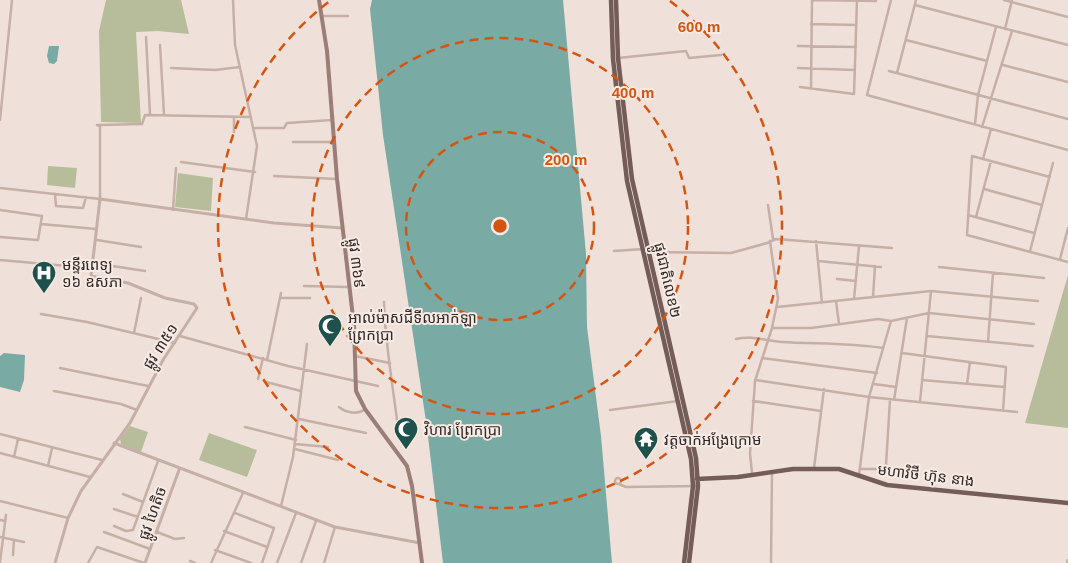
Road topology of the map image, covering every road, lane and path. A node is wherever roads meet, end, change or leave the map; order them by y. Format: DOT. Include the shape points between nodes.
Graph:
graph roads {
  1 [pos="12,0"];
  2 [pos="233,0"];
  3 [pos="319,0"];
  4 [pos="611,0"];
  5 [pos="616,0"];
  6 [pos="812,0"];
  7 [pos="857,0"];
  8 [pos="891,0"];
  9 [pos="916,0"];
  10 [pos="1004,0"];
  11 [pos="1012,1"];
  12 [pos="876,2"];
  13 [pos="915,5"];
  14 [pos="322,16"];
  15 [pos="348,16"];
  16 [pos="1068,17"];
  17 [pos="811,24"];
  18 [pos="856,25"];
  19 [pos="996,26"];
  20 [pos="1005,29"];
  21 [pos="1012,31"];
  22 [pos="146,37"];
  23 [pos="906,40"];
  24 [pos="160,46"];
  25 [pos="798,46"];
  26 [pos="811,46"];
  27 [pos="856,46"];
  28 [pos="1068,46"];
  29 [pos="721,55"];
  30 [pos="616,58"];
  31 [pos="987,61"];
  32 [pos="1003,65"];
  33 [pos="240,67"];
  34 [pos="171,68"];
  35 [pos="798,68"];
  36 [pos="811,68"];
  37 [pos="855,70"];
  38 [pos="889,71"];
  39 [pos="896,73"];
  40 [pos="1068,82"];
  41 [pos="800,87"];
  42 [pos="811,89"];
  43 [pos="978,95"];
  44 [pos="991,99"];
  45 [pos="1,104"];
  46 [pos="150,114"];
  47 [pos="164,114"];
  48 [pos="234,116"];
  49 [pos="251,117"];
  50 [pos="1068,119"];
  51 [pos="0,120"];
  52 [pos="332,120"];
  53 [pos="975,124"];
  54 [pos="982,126"];
  55 [pos="254,128"];
  56 [pos="991,129"];
  57 [pos="234,132"];
  58 [pos="293,142"];
  59 [pos="334,142"];
  60 [pos="1068,150"];
  61 [pos="983,159"];
  62 [pos="991,161"];
  63 [pos="181,162"];
  64 [pos="1053,163"];
  65 [pos="176,168"];
  66 [pos="255,172"];
  67 [pos="274,176"];
  68 [pos="1050,177"];
  69 [pos="337,179"];
  70 [pos="0,188"];
  71 [pos="984,190"];
  72 [pos="55,194"];
  73 [pos="86,197"];
  74 [pos="100,199"];
  75 [pos="768,204"];
  76 [pos="1042,205"];
  77 [pos="0,210"];
  78 [pos="174,210"];
  79 [pos="968,215"];
  80 [pos="976,218"];
  81 [pos="246,219"];
  82 [pos="41,224"];
  83 [pos="342,228"];
  84 [pos="1068,228"];
  85 [pos="98,229"];
  86 [pos="1035,233"];
  87 [pos="0,237"];
  88 [pos="97,240"];
  89 [pos="771,240"];
  90 [pos="816,241"];
  91 [pos="859,245"];
  92 [pos="141,248"];
  93 [pos="892,248"];
  94 [pos="643,249"];
  95 [pos="614,251"];
  96 [pos="649,252"];
  97 [pos="1030,252"];
  98 [pos="1060,259"];
  99 [pos="0,260"];
  100 [pos="818,260"];
  101 [pos="1068,262"];
  102 [pos="92,263"];
  103 [pos="857,265"];
  104 [pos="875,266"];
  105 [pos="881,267"];
  106 [pos="940,267"];
  107 [pos="91,268"];
  108 [pos="145,271"];
  109 [pos="993,273"];
  110 [pos="1044,278"];
  111 [pos="837,279"];
  112 [pos="856,281"];
  113 [pos="304,286"];
  114 [pos="349,286"];
  115 [pos="931,291"];
  116 [pos="281,293"];
  117 [pos="992,296"];
  118 [pos="873,297"];
  119 [pos="141,298"];
  120 [pos="280,298"];
  121 [pos="310,298"];
  122 [pos="854,299"];
  123 [pos="1038,301"];
  124 [pos="384,302"];
  125 [pos="836,302"];
  126 [pos="822,303"];
  127 [pos="777,307"];
  128 [pos="929,313"];
  129 [pos="41,314"];
  130 [pos="907,318"];
  131 [pos="990,320"];
  132 [pos="890,321"];
  133 [pos="662,324"];
  134 [pos="839,324"];
  135 [pos="1034,324"];
  136 [pos="772,328"];
  137 [pos="134,333"];
  138 [pos="180,336"];
  139 [pos="927,336"];
  140 [pos="736,339"];
  141 [pos="768,341"];
  142 [pos="988,342"];
  143 [pos="175,343"];
  144 [pos="307,344"];
  145 [pos="1033,346"];
  146 [pos="884,349"];
  147 [pos="902,354"];
  148 [pos="355,356"];
  149 [pos="263,358"];
  150 [pos="762,358"];
  151 [pos="925,358"];
  152 [pos="267,360"];
  153 [pos="671,360"];
  154 [pos="970,362"];
  155 [pos="390,363"];
  156 [pos="60,368"];
  157 [pos="303,369"];
  158 [pos="877,373"];
  159 [pos="258,379"];
  160 [pos="756,380"];
  161 [pos="922,380"];
  162 [pos="354,381"];
  163 [pos="266,382"];
  164 [pos="874,384"];
  165 [pos="967,384"];
  166 [pos="148,386"];
  167 [pos="378,386"];
  168 [pos="896,387"];
  169 [pos="1005,387"];
  170 [pos="824,389"];
  171 [pos="54,391"];
  172 [pos="302,392"];
  173 [pos="869,397"];
  174 [pos="892,400"];
  175 [pos="678,401"];
  176 [pos="753,401"];
  177 [pos="920,402"];
  178 [pos="340,407"];
  179 [pos="365,409"];
  180 [pos="137,410"];
  181 [pos="610,410"];
  182 [pos="1003,410"];
  183 [pos="820,411"];
  184 [pos="1017,412"];
  185 [pos="298,419"];
  186 [pos="245,427"];
  187 [pos="366,433"];
  188 [pos="0,434"];
  189 [pos="399,436"];
  190 [pos="19,438"];
  191 [pos="296,440"];
  192 [pos="114,444"];
  193 [pos="295,444"];
  194 [pos="52,447"];
  195 [pos="328,447"];
  196 [pos="295,449"];
  197 [pos="0,453"];
  198 [pos="14,457"];
  199 [pos="102,460"];
  200 [pos="338,460"];
  201 [pos="158,461"];
  202 [pos="48,466"];
  203 [pos="814,468"];
  204 [pos="862,469"];
  205 [pos="179,470"];
  206 [pos="772,470"];
  207 [pos="752,473"];
  208 [pos="859,476"];
  209 [pos="90,477"];
  210 [pos="695,479"];
  211 [pos="619,484"];
  212 [pos="695,486"];
  213 [pos="243,493"];
  214 [pos="123,494"];
  215 [pos="0,501"];
  216 [pos="143,502"];
  217 [pos="1068,503"];
  218 [pos="281,508"];
  219 [pos="114,509"];
  220 [pos="235,513"];
  221 [pos="296,513"];
  222 [pos="6,515"];
  223 [pos="138,517"];
  224 [pos="68,518"];
  225 [pos="0,520"];
  226 [pos="5,521"];
  227 [pos="316,521"];
  228 [pos="114,526"];
  229 [pos="335,527"];
  230 [pos="104,532"];
  231 [pos="157,532"];
  232 [pos="224,532"];
  233 [pos="1,537"];
  234 [pos="184,538"];
  235 [pos="14,540"];
  236 [pos="24,542"];
  237 [pos="420,544"];
  238 [pos="268,547"];
  239 [pos="150,549"];
  240 [pos="215,550"];
  241 [pos="13,555"];
  242 [pos="190,561"];
  243 [pos="0,562"];
  244 [pos="55,563"];
  245 [pos="88,563"];
  246 [pos="146,563"];
  247 [pos="195,563"];
  248 [pos="210,563"];
  249 [pos="251,563"];
  250 [pos="262,563"];
  251 [pos="277,563"];
  252 [pos="301,563"];
  253 [pos="324,563"];
  254 [pos="422,563"];
  255 [pos="684,563"];
  256 [pos="689,563"];
  257 [pos="771,563"];
  1 -- 45 [label="street"];
  2 -- 33 [label="street" via="235,45"];
  3 -- 14 [label="main road, ផ្លូវ ៣៦៩"];
  4 -- 30 [label="main road, ផ្លូវជាតិលេខ២"];
  5 -- 30 [label="main road, ផ្លូវជាតិលេខ២"];
  6 -- 7 [label="street"];
  6 -- 17 [label="street"];
  7 -- 12 [label="street"];
  7 -- 18 [label="street"];
  8 -- 53 [label="street" via="866,94"];
  9 -- 13 [label="street"];
  10 -- 11 [label="street"];
  11 -- 16 [label="street"];
  11 -- 20 [label="street"];
  13 -- 19 [label="street"];
  13 -- 23 [label="street"];
  14 -- 15 [label="street"];
  14 -- 52 [label="main road, ផ្លូវ ៣៦៩"];
  17 -- 18 [label="street"];
  17 -- 26 [label="street"];
  18 -- 27 [label="street"];
  19 -- 20 [label="street"];
  19 -- 31 [label="street"];
  20 -- 21 [label="street"];
  21 -- 28 [label="street"];
  21 -- 32 [label="street"];
  22 -- 46 [label="street"];
  23 -- 31 [label="street"];
  23 -- 39 [label="street"];
  24 -- 47 [label="street"];
  25 -- 26 [label="street"];
  26 -- 27 [label="street"];
  26 -- 36 [label="street"];
  27 -- 37 [label="street"];
  29 -- 30 [label="street" via="689,58 686,51"];
  30 -- 94 [label="main road, ផ្លូវជាតិលេខ២" via="627,181"];
  30 -- 96 [label="main road, ផ្លូវជាតិលេខ២" via="632,179"];
  31 -- 43 [label="street"];
  32 -- 40 [label="street"];
  32 -- 44 [label="street"];
  33 -- 34 [label="street" via="214,70"];
  33 -- 49 [label="street"];
  35 -- 36 [label="street"];
  36 -- 37 [label="street"];
  36 -- 42 [label="street"];
  37 -- 42 [label="street" via="853,95"];
  38 -- 39 [label="street"];
  39 -- 43 [label="street"];
  41 -- 42 [label="street"];
  43 -- 44 [label="street"];
  43 -- 53 [label="street"];
  44 -- 50 [label="street"];
  44 -- 54 [label="street"];
  45 -- 51 [label="street"];
  46 -- 47 [label="street"];
  46 -- 74 [label="street" via="144,115 142,124 98,125"];
  47 -- 48 [label="street"];
  48 -- 49 [label="street"];
  48 -- 57 [label="street"];
  49 -- 55 [label="street"];
  52 -- 55 [label="street" via="287,122 284,128"];
  52 -- 59 [label="main road, ផ្លូវ ៣៦៩"];
  53 -- 54 [label="street"];
  54 -- 56 [label="street"];
  55 -- 66 [label="street" via="257,146"];
  56 -- 60 [label="street"];
  56 -- 61 [label="street"];
  58 -- 59 [label="street"];
  59 -- 69 [label="main road, ផ្លូវ ៣៦៩"];
  61 -- 62 [label="street"];
  61 -- 79 [label="street" via="972,156"];
  62 -- 68 [label="street"];
  62 -- 71 [label="street"];
  63 -- 66 [label="street"];
  64 -- 68 [label="street"];
  65 -- 78 [label="street"];
  66 -- 81 [label="street"];
  67 -- 69 [label="street"];
  68 -- 76 [label="street"];
  69 -- 83 [label="main road, ផ្លូវ ៣៦៩"];
  70 -- 72 [label="street"];
  71 -- 76 [label="street"];
  71 -- 80 [label="street"];
  72 -- 73 [label="street"];
  72 -- 73 [label="street" via="56,206 84,208"];
  73 -- 74 [label="street"];
  74 -- 78 [label="street"];
  74 -- 85 [label="street"];
  75 -- 89 [label="street"];
  76 -- 86 [label="street"];
  77 -- 82 [label="street" via="40,214"];
  78 -- 81 [label="street"];
  79 -- 80 [label="street"];
  79 -- 97 [label="street" via="967,235"];
  80 -- 86 [label="street"];
  81 -- 83 [label="street"];
  82 -- 85 [label="street"];
  82 -- 87 [label="street" via="37,240"];
  83 -- 114 [label="main road, ផ្លូវ ៣៦៩"];
  84 -- 98 [label="street"];
  85 -- 88 [label="street"];
  86 -- 97 [label="street"];
  88 -- 92 [label="street"];
  88 -- 102 [label="street"];
  89 -- 90 [label="street"];
  89 -- 96 [label="street" via="731,253"];
  89 -- 127 [label="street"];
  90 -- 91 [label="street"];
  90 -- 100 [label="street"];
  91 -- 93 [label="street"];
  91 -- 103 [label="street"];
  94 -- 95 [label="street"];
  94 -- 133 [label="main road, ផ្លូវជាតិលេខ២"];
  96 -- 133 [label="main road, ផ្លូវជាតិលេខ២"];
  97 -- 98 [label="street"];
  98 -- 101 [label="street"];
  99 -- 107 [label="street"];
  100 -- 103 [label="street"];
  100 -- 126 [label="street"];
  102 -- 107 [label="street"];
  102 -- 108 [label="street"];
  103 -- 104 [label="street"];
  103 -- 112 [label="street"];
  104 -- 105 [label="street"];
  104 -- 118 [label="street"];
  106 -- 109 [label="street"];
  107 -- 138 [label="street, ផ្លូវ ៣៥១" via="93,278 128,283 165,298 195,305 196,310"];
  109 -- 110 [label="street"];
  109 -- 117 [label="street"];
  111 -- 112 [label="street"];
  112 -- 122 [label="street"];
  113 -- 114 [label="street"];
  114 -- 148 [label="main road, ផ្លូវ ៣៦៩"];
  115 -- 117 [label="street"];
  115 -- 118 [label="street"];
  115 -- 128 [label="street"];
  116 -- 120 [label="street"];
  117 -- 123 [label="street"];
  117 -- 131 [label="street"];
  118 -- 122 [label="street"];
  119 -- 137 [label="street"];
  120 -- 121 [label="street"];
  120 -- 152 [label="street"];
  122 -- 125 [label="street"];
  124 -- 155 [label="street"];
  125 -- 126 [label="street"];
  125 -- 134 [label="street"];
  126 -- 127 [label="street"];
  127 -- 136 [label="street"];
  128 -- 130 [label="street"];
  128 -- 131 [label="street"];
  128 -- 139 [label="street"];
  129 -- 137 [label="street"];
  130 -- 132 [label="street"];
  130 -- 147 [label="street"];
  131 -- 135 [label="street"];
  131 -- 142 [label="street"];
  132 -- 134 [label="street" via="878,319"];
  132 -- 146 [label="street"];
  133 -- 153 [label="main road, ផ្លូវជាតិលេខ២"];
  134 -- 136 [label="street"];
  136 -- 141 [label="street"];
  137 -- 143 [label="street"];
  138 -- 143 [label="street, ផ្លូវ ៣៥១"];
  138 -- 149 [label="street"];
  139 -- 142 [label="street"];
  139 -- 151 [label="street"];
  140 -- 141 [label="street" via="746,336"];
  141 -- 146 [label="street" via="848,344"];
  141 -- 150 [label="street"];
  142 -- 145 [label="street"];
  143 -- 166 [label="street, ផ្លូវ ៣៥១"];
  144 -- 157 [label="street"];
  146 -- 158 [label="street"];
  147 -- 151 [label="street"];
  147 -- 168 [label="street"];
  148 -- 155 [label="street"];
  148 -- 162 [label="main road, ផ្លូវ ៣៦៩"];
  149 -- 152 [label="street"];
  149 -- 159 [label="street"];
  150 -- 158 [label="street"];
  150 -- 160 [label="street"];
  151 -- 154 [label="street"];
  151 -- 161 [label="street"];
  152 -- 157 [label="street"];
  153 -- 175 [label="main road, ផ្លូវជាតិលេខ២"];
  153 -- 210 [label="main road, ផ្លូវជាតិលេខ២" via="695,452"];
  154 -- 165 [label="street"];
  154 -- 169 [label="street" via="1006,367"];
  155 -- 189 [label="street"];
  156 -- 166 [label="street"];
  157 -- 162 [label="street"];
  157 -- 172 [label="street"];
  158 -- 164 [label="street"];
  160 -- 170 [label="street"];
  160 -- 176 [label="street"];
  161 -- 165 [label="street"];
  161 -- 177 [label="street"];
  162 -- 167 [label="street"];
  162 -- 179 [label="main road, ផ្លូវ ៣៦៩"];
  163 -- 172 [label="street"];
  164 -- 168 [label="street"];
  164 -- 173 [label="street"];
  165 -- 169 [label="street"];
  166 -- 180 [label="street, ផ្លូវ ៣៥១"];
  168 -- 174 [label="street"];
  169 -- 182 [label="street"];
  170 -- 173 [label="street"];
  170 -- 183 [label="street"];
  171 -- 180 [label="street"];
  172 -- 185 [label="street"];
  173 -- 174 [label="street"];
  173 -- 204 [label="street"];
  174 -- 177 [label="street"];
  174 -- 204 [label="street" via="886,465 882,469"];
  175 -- 181 [label="street"];
  175 -- 210 [label="main road, ផ្លូវជាតិលេខ២"];
  176 -- 183 [label="street"];
  176 -- 207 [label="street"];
  177 -- 182 [label="street"];
  178 -- 179 [label="street" via="350,412"];
  179 -- 237 [label="main road, ផ្លូវ ៣៦៩" via="406,466"];
  180 -- 192 [label="street, ផ្លូវ ៣៥១"];
  182 -- 184 [label="street"];
  183 -- 203 [label="street"];
  185 -- 187 [label="street"];
  185 -- 191 [label="street"];
  186 -- 191 [label="street"];
  188 -- 190 [label="street"];
  190 -- 194 [label="street"];
  190 -- 198 [label="street"];
  191 -- 193 [label="street"];
  192 -- 199 [label="street, ផ្លូវ ៣៥១"];
  192 -- 201 [label="street"];
  193 -- 195 [label="street"];
  193 -- 196 [label="street"];
  194 -- 199 [label="street"];
  194 -- 202 [label="street"];
  196 -- 200 [label="street"];
  196 -- 218 [label="street"];
  197 -- 198 [label="street"];
  198 -- 202 [label="street"];
  199 -- 209 [label="street, ផ្លូវ ៣៥១"];
  201 -- 205 [label="street"];
  201 -- 216 [label="street"];
  202 -- 209 [label="street"];
  203 -- 206 [label="main road, មហាវិថី ហ៊ុន នាង"];
  203 -- 208 [label="main road, មហាវិថី ហ៊ុន នាង" via="839,469"];
  204 -- 208 [label="street"];
  205 -- 213 [label="street"];
  205 -- 231 [label="street, ផ្លូវ ហៃតិច"];
  206 -- 207 [label="main road, មហាវិថី ហ៊ុន នាង"];
  206 -- 257 [label="street"];
  207 -- 210 [label="main road, មហាវិថី ហ៊ុន នាង" via="738,477"];
  208 -- 217 [label="main road, មហាវិថី ហ៊ុន នាង" via="887,485"];
  209 -- 224 [label="street, ផ្លូវ ៣៥១"];
  210 -- 212 [label="main road, ផ្លូវជាតិលេខ២"];
  211 -- 212 [label="street" via="626,487"];
  212 -- 255 [label="main road, ផ្លូវជាតិលេខ២"];
  212 -- 256 [label="main road, ផ្លូវជាតិលេខ២"];
  213 -- 218 [label="street"];
  213 -- 220 [label="street"];
  214 -- 216 [label="street"];
  215 -- 224 [label="street"];
  216 -- 223 [label="street"];
  218 -- 221 [label="street"];
  219 -- 223 [label="street"];
  220 -- 232 [label="street"];
  220 -- 238 [label="street" via="274,528"];
  221 -- 227 [label="street"];
  221 -- 251 [label="street"];
  222 -- 226 [label="street"];
  223 -- 228 [label="street" via="132,531"];
  224 -- 244 [label="street, ផ្លូវ ៣៥១"];
  225 -- 226 [label="street"];
  226 -- 233 [label="street"];
  227 -- 229 [label="street"];
  227 -- 252 [label="street"];
  229 -- 237 [label="street"];
  229 -- 253 [label="street"];
  230 -- 239 [label="street"];
  231 -- 234 [label="street" via="175,539"];
  231 -- 239 [label="street, ផ្លូវ ហៃតិច"];
  232 -- 238 [label="street"];
  232 -- 240 [label="street"];
  233 -- 235 [label="street"];
  233 -- 243 [label="street"];
  235 -- 236 [label="street"];
  235 -- 241 [label="street"];
  237 -- 254 [label="main road, ផ្លូវ ៣៦៩"];
  238 -- 250 [label="street"];
  239 -- 246 [label="street, ផ្លូវ ហៃតិច"];
  240 -- 248 [label="street"];
  240 -- 249 [label="street"];
  242 -- 247 [label="street"];
  245 -- 246 [label="street" via="97,547"];
}
